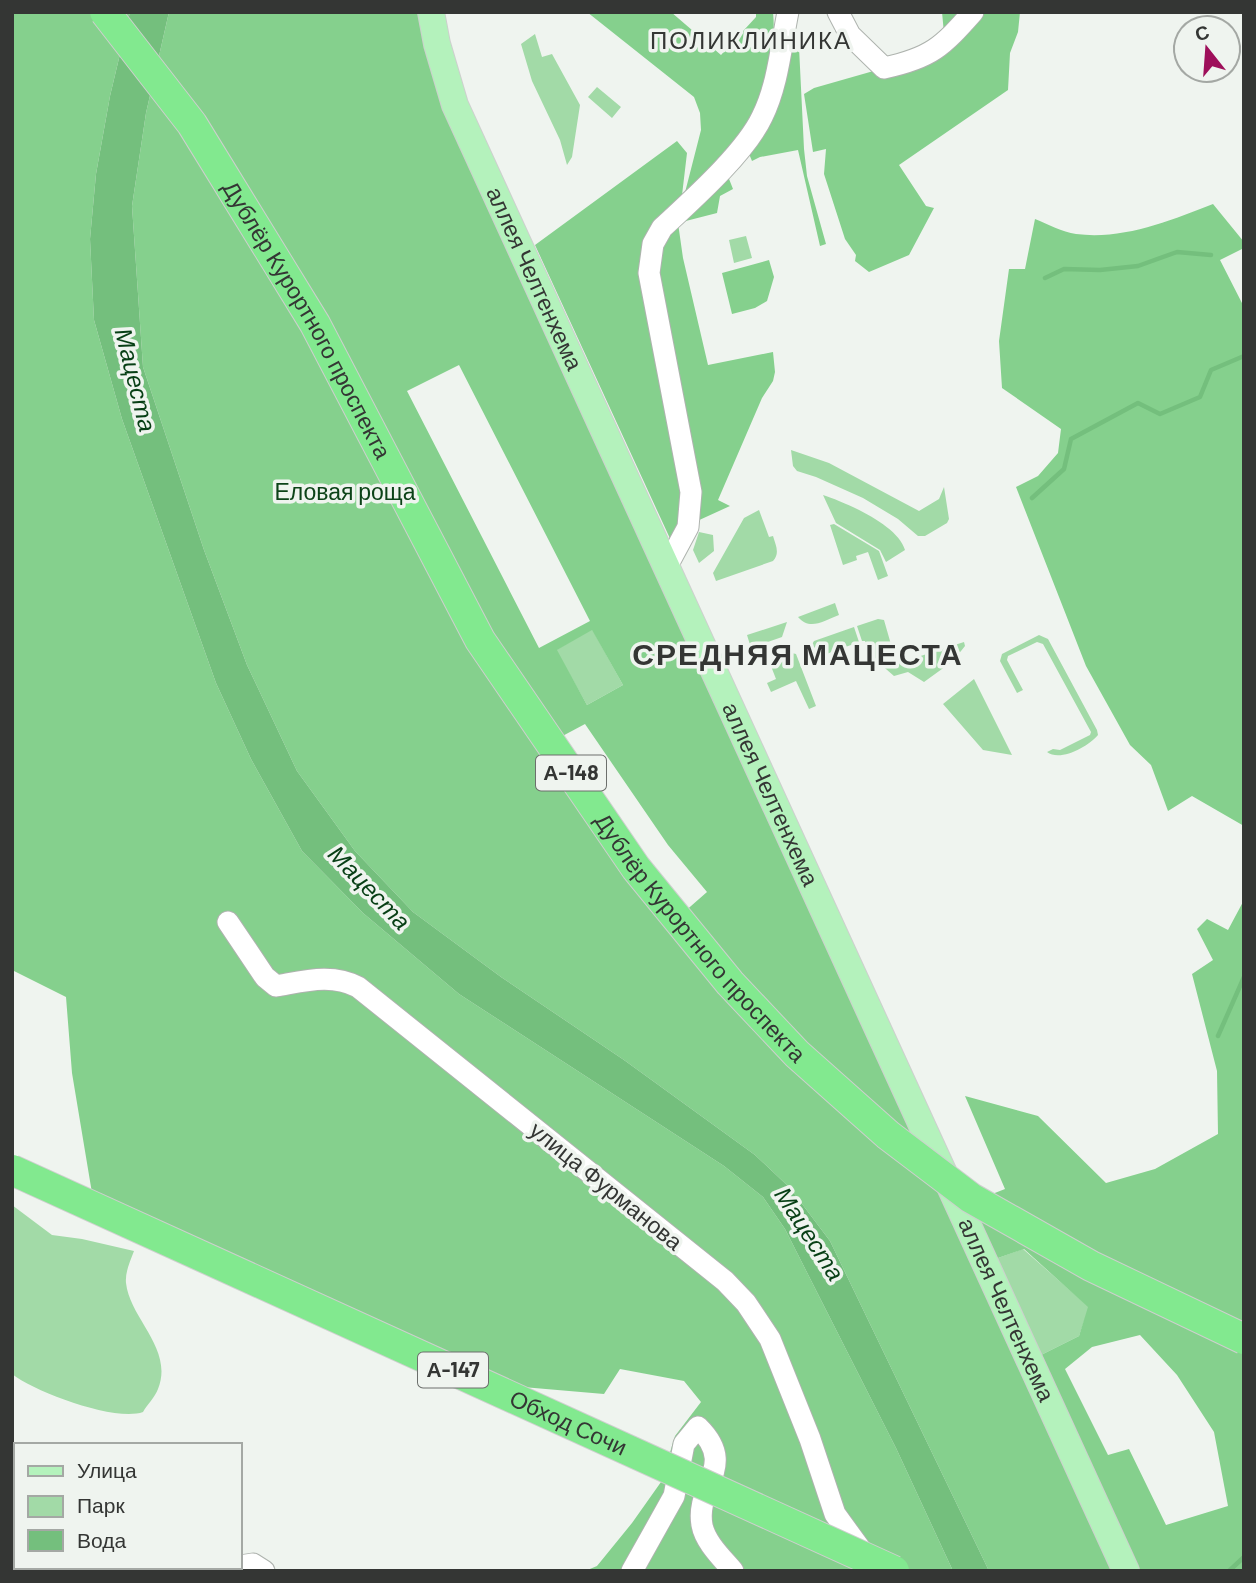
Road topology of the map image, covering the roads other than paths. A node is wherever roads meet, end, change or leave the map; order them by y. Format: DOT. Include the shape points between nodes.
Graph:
graph roads {
  1 [pos="105,12"];
  2 [pos="430,12"];
  3 [pos="788,12"];
  4 [pos="838,12"];
  5 [pos="973,12"];
  6 [pos="667,566"];
  7 [pos="228,922"];
  8 [pos="12,1170"];
  9 [pos="1244,1339"];
  10 [pos="242,1566"];
  11 [pos="264,1571"];
  12 [pos="632,1571"];
  13 [pos="733,1571"];
  14 [pos="877,1571"];
  15 [pos="894,1571"];
  16 [pos="1126,1571"];
  1 -- 9 [label="highway, Дублёр Курортного проспекта / А-148, bridge" via="192,124 314,324 480,639 636,869 730,984 797,1054 878,1126 971,1198 1091,1266"];
  2 -- 6 [label="main road, аллея Челтенхема" via="455,105"];
  3 -- 6 [label="street" via="762,118 741,148 662,228 653,244 649,273 691,492 688,527"];
  4 -- 5 [label="street" via="850,35 884,68 933,52"];
  6 -- 16 [label="main road, аллея Челтенхема"];
  7 -- 14 [label="street, улица Фурманова" via="276,986 331,978 358,987 725,1281 770,1339 835,1514"];
  8 -- 15 [label="highway, Обход Сочи / А-147, bridge"];
  10 -- 11 [label="street" via="253,1564"];
  12 -- 13 [label="street" via="674,1496 684,1444 698,1427 708,1438 716,1466 702,1509 702,1527"];
}
